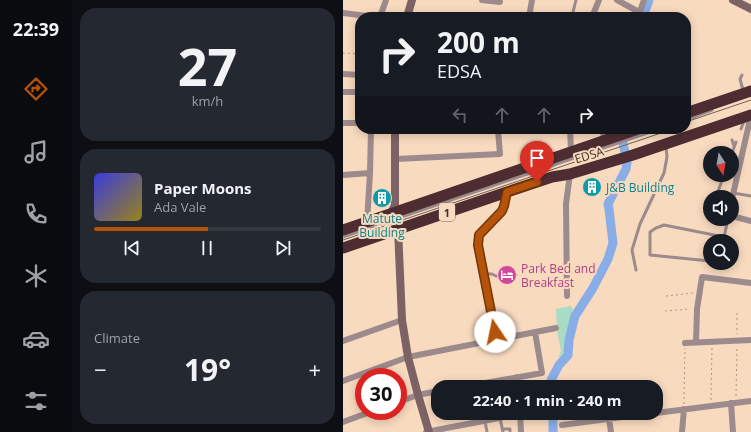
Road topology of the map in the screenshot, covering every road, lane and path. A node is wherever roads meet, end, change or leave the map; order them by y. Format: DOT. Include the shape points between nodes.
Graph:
graph roads {
  1 [pos="386,0"];
  2 [pos="412,0"];
  3 [pos="482,0"];
  4 [pos="532,0"];
  5 [pos="576,0"];
  6 [pos="599,0"];
  7 [pos="617,0"];
  8 [pos="644,0"];
  9 [pos="733,0"];
  10 [pos="500,2"];
  11 [pos="751,9"];
  12 [pos="380,12"];
  13 [pos="408,12"];
  14 [pos="530,12"];
  15 [pos="573,12"];
  16 [pos="594,12"];
  17 [pos="635,12"];
  18 [pos="640,12"];
  19 [pos="343,13"];
  20 [pos="355,14"];
  21 [pos="343,53"];
  22 [pos="355,54"];
  23 [pos="343,74"];
  24 [pos="355,75"];
  25 [pos="742,75"];
  26 [pos="343,92"];
  27 [pos="355,92"];
  28 [pos="747,92"];
  29 [pos="718,107"];
  30 [pos="751,108"];
  31 [pos="691,111"];
  32 [pos="748,116"];
  33 [pos="691,118"];
  34 [pos="343,123"];
  35 [pos="355,123"];
  36 [pos="691,124"];
  37 [pos="741,129"];
  38 [pos="371,134"];
  39 [pos="395,134"];
  40 [pos="498,134"];
  41 [pos="570,134"];
  42 [pos="624,134"];
  43 [pos="634,134"];
  44 [pos="651,134"];
  45 [pos="749,134"];
  46 [pos="732,140"];
  47 [pos="736,142"];
  48 [pos="665,144"];
  49 [pos="609,145"];
  50 [pos="734,146"];
  51 [pos="571,151"];
  52 [pos="396,159"];
  53 [pos="370,173"];
  54 [pos="571,174"];
  55 [pos="343,175"];
  56 [pos="551,178"];
  57 [pos="735,190"];
  58 [pos="507,192"];
  59 [pos="739,196"];
  60 [pos="751,196"];
  61 [pos="391,213"];
  62 [pos="739,218"];
  63 [pos="751,221"];
  64 [pos="367,222"];
  65 [pos="398,229"];
  66 [pos="343,230"];
  67 [pos="712,234"];
  68 [pos="343,236"];
  69 [pos="343,248"];
  70 [pos="703,260"];
  71 [pos="635,270"];
  72 [pos="483,274"];
  73 [pos="516,274"];
  74 [pos="751,283"];
  75 [pos="699,293"];
  76 [pos="567,296"];
  77 [pos="666,296"];
  78 [pos="697,309"];
  79 [pos="665,311"];
  80 [pos="737,313"];
  81 [pos="401,320"];
  82 [pos="556,328"];
  83 [pos="535,332"];
  84 [pos="497,339"];
  85 [pos="737,340"];
  86 [pos="751,340"];
  87 [pos="343,341"];
  88 [pos="713,341"];
  89 [pos="696,342"];
  90 [pos="685,343"];
  91 [pos="408,358"];
  92 [pos="517,377"];
  93 [pos="501,380"];
  94 [pos="517,380"];
  95 [pos="343,381"];
  96 [pos="431,392"];
  97 [pos="418,395"];
  98 [pos="407,399"];
  99 [pos="751,401"];
  100 [pos="733,403"];
  101 [pos="711,406"];
  102 [pos="684,409"];
  103 [pos="663,412"];
  104 [pos="355,418"];
  105 [pos="490,420"];
  106 [pos="500,420"];
  107 [pos="520,420"];
  108 [pos="600,420"];
  109 [pos="609,420"];
  110 [pos="485,421"];
  111 [pos="343,422"];
  112 [pos="562,424"];
  113 [pos="503,431"];
  114 [pos="428,432"];
  115 [pos="487,432"];
  116 [pos="511,432"];
  117 [pos="521,432"];
  118 [pos="611,432"];
  119 [pos="682,432"];
  120 [pos="733,432"];
  1 -- 12 [label="street"];
  2 -- 13 [label="street"];
  3 -- 10 [label="street"];
  4 -- 14 [label="street"];
  5 -- 15 [label="lane"];
  6 -- 16 [label="street"];
  7 -- 17 [label="street"];
  8 -- 18 [label="street"];
  9 -- 11 [label="street"];
  19 -- 20 [label="street"];
  21 -- 22 [label="path"];
  23 -- 24 [label="street"];
  25 -- 28 [label="lane" via="741,79"];
  26 -- 27 [label="street"];
  28 -- 31 [label="highway"];
  29 -- 33 [label="lane"];
  30 -- 36 [label="highway"];
  32 -- 37 [label="lane"];
  32 -- 45 [label="street"];
  32 -- 48 [label="highway, EDSA / 1" via="727,126"];
  34 -- 35 [label="street"];
  38 -- 53 [label="street"];
  39 -- 52 [label="street"];
  40 -- 52 [label="street" via="500,154"];
  41 -- 51 [label="street"];
  42 -- 49 [label="highway, EDSA / 1"];
  43 -- 49 [label="lane"];
  44 -- 49 [label="highway"];
  45 -- 57 [label="street"];
  46 -- 50 [label="lane"];
  47 -- 50 [label="lane"];
  48 -- 49 [label="highway, EDSA / 1" via="633,155"];
  48 -- 71 [label="lane" via="667,157 663,173 640,224 632,250"];
  49 -- 51 [label="highway, EDSA / 1"];
  49 -- 54 [label="highway, EDSA / 1"];
  49 -- 56 [label="highway"];
  49 -- 68 [label="lane"];
  51 -- 61 [label="highway, EDSA / 1"];
  52 -- 61 [label="street" via="395,205"];
  53 -- 55 [label="street"];
  53 -- 64 [label="street"];
  54 -- 56 [label="highway, EDSA / 1"];
  54 -- 76 [label="street" via="566,204"];
  56 -- 58 [label="highway, EDSA / 1"];
  58 -- 65 [label="highway, EDSA / 1"];
  58 -- 72 [label="street" via="502,211 479,235 478,245"];
  59 -- 60 [label="lane"];
  61 -- 64 [label="highway, EDSA / 1"];
  62 -- 63 [label="street"];
  64 -- 66 [label="highway, EDSA / 1"];
  65 -- 69 [label="highway, EDSA / 1"];
  65 -- 81 [label="street"];
  67 -- 70 [label="lane" via="664,225 650,232 650,255"];
  72 -- 73 [label="lane"];
  72 -- 84 [label="street"];
  74 -- 75 [label="street" via="702,277"];
  75 -- 77 [label="path"];
  75 -- 78 [label="street"];
  78 -- 79 [label="path"];
  78 -- 89 [label="street"];
  80 -- 85 [label="path"];
  81 -- 87 [label="street"];
  81 -- 91 [label="street"];
  82 -- 83 [label="street"];
  83 -- 84 [label="street"];
  83 -- 92 [label="street" via="543,373"];
  84 -- 91 [label="street"];
  85 -- 86 [label="street"];
  85 -- 88 [label="street"];
  85 -- 100 [label="path"];
  88 -- 89 [label="street"];
  88 -- 101 [label="path"];
  89 -- 90 [label="street"];
  90 -- 102 [label="path"];
  91 -- 95 [label="street"];
  91 -- 97 [label="street"];
  92 -- 93 [label="street"];
  92 -- 94 [label="street"];
  96 -- 97 [label="street"];
  97 -- 98 [label="street"];
  97 -- 114 [label="street"];
  99 -- 100 [label="street"];
  100 -- 101 [label="street"];
  100 -- 120 [label="street"];
  101 -- 102 [label="street"];
  102 -- 103 [label="street"];
  102 -- 119 [label="street"];
  104 -- 111 [label="street"];
  105 -- 110 [label="street"];
  106 -- 113 [label="lane"];
  107 -- 117 [label="street"];
  108 -- 112 [label="street"];
  109 -- 118 [label="street"];
  110 -- 114 [label="street"];
  110 -- 115 [label="lane"];
  113 -- 116 [label="lane" via="508,428"];
}
